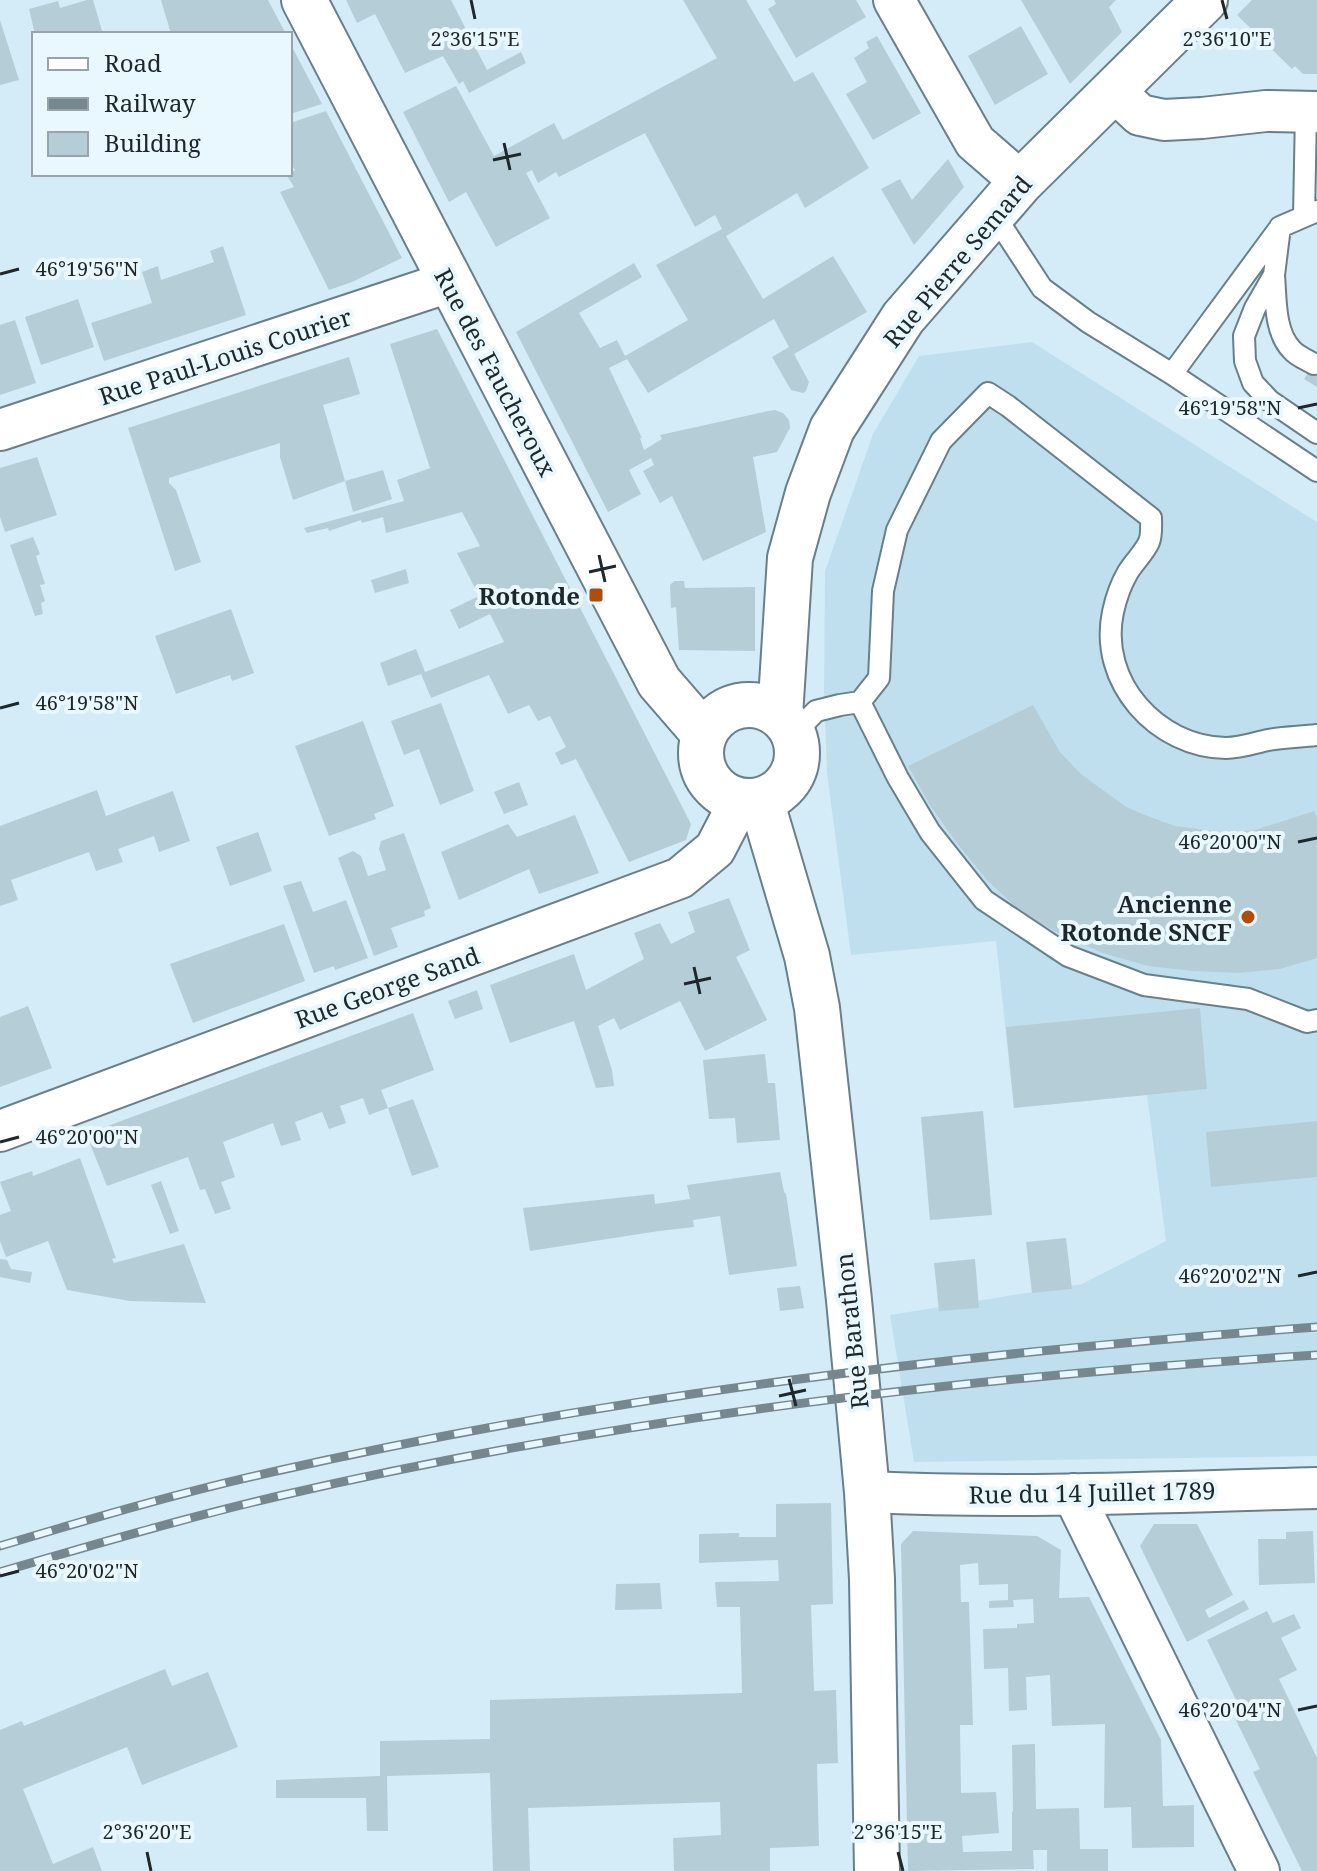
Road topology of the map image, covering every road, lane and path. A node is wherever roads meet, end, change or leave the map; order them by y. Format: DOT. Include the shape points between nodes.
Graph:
graph roads {
  1 [pos="304,0"];
  2 [pos="894,0"];
  3 [pos="1205,0"];
  4 [pos="1113,90"];
  5 [pos="1311,112"];
  6 [pos="1007,197"];
  7 [pos="1311,214"];
  8 [pos="1280,227"];
  9 [pos="1274,275"];
  10 [pos="449,282"];
  11 [pos="1314,364"];
  12 [pos="1172,374"];
  13 [pos="0,430"];
  14 [pos="1317,433"];
  15 [pos="1317,471"];
  16 [pos="860,702"];
  17 [pos="787,725"];
  18 [pos="704,734"];
  19 [pos="1317,735"];
  20 [pos="749,800"];
  21 [pos="1317,1020"];
  22 [pos="0,1131"];
  23 [pos="1317,1488"];
  24 [pos="867,1492"];
  25 [pos="1073,1494"];
  26 [pos="877,1871"];
  27 [pos="1259,1871"];
  1 -- 10 [label="main road, Rue des Faucheroux"];
  2 -- 6 [label="street"];
  3 -- 4 [label="main road, Rue Pierre Semard"];
  4 -- 5 [label="street" via="1140,115 1164,120"];
  4 -- 6 [label="main road, Rue Pierre Semard"];
  5 -- 7 [label="lane"];
  6 -- 12 [label="lane" via="1042,288"];
  6 -- 17 [label="main road, Rue Pierre Semard" via="903,318 832,429 790,558"];
  7 -- 8 [label="lane"];
  8 -- 9 [label="lane"];
  8 -- 12 [label="lane"];
  9 -- 11 [label="lane" via="1282,333 1292,350"];
  9 -- 14 [label="lane" via="1244,336 1245,361 1253,383 1270,401"];
  10 -- 13 [label="street, Rue Paul-Louis Courier"];
  10 -- 18 [label="main road, Rue des Faucheroux" via="659,682"];
  12 -- 15 [label="lane"];
  16 -- 17 [label="lane" via="816,711"];
  16 -- 19 [label="lane" via="879,678 883,591 897,530 941,441 988,393 1151,518 1151,540 1121,587 1111,630 1118,675 1143,712 1180,739 1224,748"];
  16 -- 21 [label="lane" via="930,832 984,900 1068,956 1144,985 1248,999 1307,1022"];
  17 -- 18 [label="main road" via="768,708 753,704 724,711"];
  17 -- 20 [label="main road" via="797,750 792,774 777,793"];
  18 -- 20 [label="main road" via="700,750 709,782 721,794"];
  20 -- 22 [label="street, Rue George Sand" via="715,849 680,878"];
  20 -- 24 [label="main road, Rue Barathon" via="807,956 817,1008"];
  23 -- 25 [label="street, Rue du 14 Juillet 1789"];
  24 -- 25 [label="street, Rue du 14 Juillet 1789"];
  24 -- 26 [label="main road, Rue Barathon"];
  25 -- 27 [label="street"];
}
